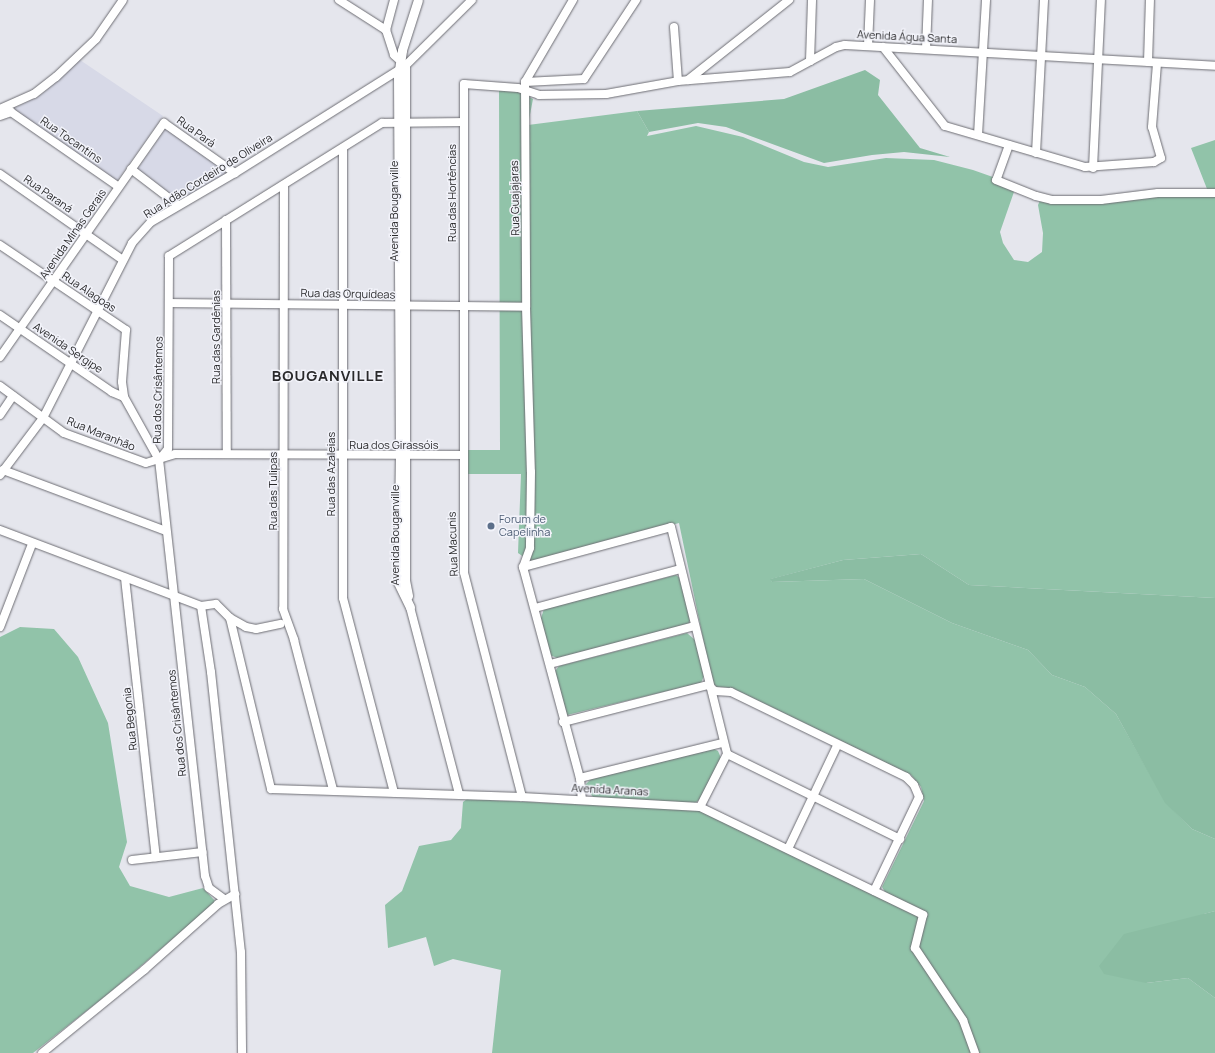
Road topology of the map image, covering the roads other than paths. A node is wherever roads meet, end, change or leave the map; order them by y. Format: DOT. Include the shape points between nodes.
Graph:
graph roads {
  1 [pos="123,0"];
  2 [pos="339,0"];
  3 [pos="394,0"];
  4 [pos="418,0"];
  5 [pos="472,0"];
  6 [pos="574,0"];
  7 [pos="636,0"];
  8 [pos="789,0"];
  9 [pos="812,0"];
  10 [pos="870,0"];
  11 [pos="928,0"];
  12 [pos="986,0"];
  13 [pos="1044,0"];
  14 [pos="1101,0"];
  15 [pos="1150,0"];
  16 [pos="674,27"];
  17 [pos="386,30"];
  18 [pos="868,46"];
  19 [pos="883,47"];
  20 [pos="926,49"];
  21 [pos="983,53"];
  22 [pos="1041,56"];
  23 [pos="1098,59"];
  24 [pos="810,61"];
  25 [pos="1148,62"];
  26 [pos="1157,63"];
  27 [pos="401,65"];
  28 [pos="1215,66"];
  29 [pos="688,80"];
  30 [pos="678,81"];
  31 [pos="525,86"];
  32 [pos="0,109"];
  33 [pos="0,116"];
  34 [pos="463,122"];
  35 [pos="164,123"];
  36 [pos="403,123"];
  37 [pos="978,135"];
  38 [pos="1009,145"];
  39 [pos="343,149"];
  40 [pos="1036,153"];
  41 [pos="1093,168"];
  42 [pos="131,170"];
  43 [pos="235,173"];
  44 [pos="0,174"];
  45 [pos="284,185"];
  46 [pos="119,187"];
  47 [pos="1215,193"];
  48 [pos="178,205"];
  49 [pos="226,220"];
  50 [pos="86,234"];
  51 [pos="0,245"];
  52 [pos="123,260"];
  53 [pos="53,282"];
  54 [pos="170,303"];
  55 [pos="228,304"];
  56 [pos="285,304"];
  57 [pos="342,305"];
  58 [pos="401,305"];
  59 [pos="526,306"];
  60 [pos="464,307"];
  61 [pos="96,311"];
  62 [pos="0,315"];
  63 [pos="20,329"];
  64 [pos="0,358"];
  65 [pos="70,363"];
  66 [pos="0,386"];
  67 [pos="13,396"];
  68 [pos="124,397"];
  69 [pos="0,415"];
  70 [pos="42,418"];
  71 [pos="227,453"];
  72 [pos="284,455"];
  73 [pos="462,455"];
  74 [pos="342,456"];
  75 [pos="404,456"];
  76 [pos="159,460"];
  77 [pos="1,472"];
  78 [pos="0,530"];
  79 [pos="166,531"];
  80 [pos="32,544"];
  81 [pos="523,567"];
  82 [pos="681,569"];
  83 [pos="125,578"];
  84 [pos="174,596"];
  85 [pos="200,606"];
  86 [pos="410,607"];
  87 [pos="535,608"];
  88 [pos="230,618"];
  89 [pos="1,622"];
  90 [pos="280,624"];
  91 [pos="695,626"];
  92 [pos="550,664"];
  93 [pos="708,685"];
  94 [pos="564,722"];
  95 [pos="723,743"];
  96 [pos="837,746"];
  97 [pos="727,754"];
  98 [pos="580,778"];
  99 [pos="333,790"];
  100 [pos="394,792"];
  101 [pos="459,794"];
  102 [pos="522,797"];
  103 [pos="812,798"];
  104 [pos="582,800"];
  105 [pos="700,807"];
  106 [pos="900,839"];
  107 [pos="788,849"];
  108 [pos="203,852"];
  109 [pos="156,857"];
  110 [pos="132,860"];
  111 [pos="874,891"];
  112 [pos="235,894"];
  113 [pos="224,899"];
  114 [pos="42,1053"];
  115 [pos="242,1053"];
  116 [pos="975,1053"];
  1 -- 32 [label="street" via="96,39 62,72 34,94"];
  2 -- 17 [label="street"];
  3 -- 17 [label="street"];
  4 -- 27 [label="street, Avenida Bouganville" via="402,50"];
  5 -- 27 [label="street, Rua Adão Cordeiro de Oliveira"];
  6 -- 31 [label="street"];
  7 -- 31 [label="street" via="584,79"];
  8 -- 29 [label="street"];
  9 -- 24 [label="street"];
  10 -- 18 [label="street"];
  11 -- 20 [label="street"];
  12 -- 21 [label="street"];
  13 -- 22 [label="street"];
  14 -- 23 [label="street"];
  15 -- 25 [label="street"];
  16 -- 30 [label="street"];
  17 -- 27 [label="street" via="394,55"];
  18 -- 19 [label="street, Avenida Água Santa"];
  18 -- 24 [label="street, Avenida Água Santa" via="840,46"];
  19 -- 20 [label="street, Avenida Água Santa"];
  19 -- 37 [label="street" via="940,123 949,129"];
  20 -- 21 [label="street, Avenida Água Santa"];
  21 -- 22 [label="street, Avenida Água Santa"];
  21 -- 37 [label="street"];
  22 -- 23 [label="street, Avenida Água Santa"];
  22 -- 40 [label="street"];
  23 -- 25 [label="street, Avenida Água Santa"];
  23 -- 41 [label="street"];
  24 -- 29 [label="street, Avenida Água Santa" via="790,72"];
  25 -- 26 [label="street, Avenida Água Santa"];
  26 -- 28 [label="street, Avenida Água Santa"];
  26 -- 41 [label="street" via="1152,127 1161,158 1154,162"];
  27 -- 36 [label="street, Avenida Bouganville"];
  27 -- 43 [label="street, Rua Adão Cordeiro de Oliveira"];
  29 -- 30 [label="street, Avenida Água Santa"];
  30 -- 31 [label="street, Avenida Água Santa" via="606,94 539,95"];
  31 -- 34 [label="street, Rua das Hortências" via="464,84"];
  31 -- 59 [label="street, Rua Guajajaras"];
  33 -- 46 [label="street, Rua Tocantins" via="11,112"];
  34 -- 36 [label="street, Rua dos Crisântemos"];
  34 -- 60 [label="street, Rua das Hortências"];
  35 -- 42 [label="street, Avenida Minas Gerais"];
  35 -- 43 [label="street, Rua Pará"];
  36 -- 39 [label="street, Rua dos Crisântemos" via="382,123"];
  36 -- 58 [label="street, Avenida Bouganville"];
  37 -- 38 [label="street"];
  38 -- 40 [label="street"];
  38 -- 47 [label="street" via="996,180 1041,197 1101,200 1158,193"];
  39 -- 45 [label="street, Rua dos Crisântemos"];
  39 -- 57 [label="street, Rua das Azaleias"];
  40 -- 41 [label="street"];
  42 -- 46 [label="street, Avenida Minas Gerais"];
  42 -- 48 [label="street"];
  43 -- 48 [label="street, Rua Adão Cordeiro de Oliveira"];
  44 -- 50 [label="street, Rua Paraná"];
  45 -- 49 [label="street, Rua dos Crisântemos"];
  45 -- 56 [label="street, Rua das Tulipas"];
  46 -- 50 [label="street, Avenida Minas Gerais"];
  48 -- 52 [label="street, Rua Adão Cordeiro de Oliveira" via="152,222 132,243"];
  49 -- 54 [label="street, Rua dos Crisântemos" via="169,256"];
  49 -- 55 [label="street, Rua das Gardênias"];
  50 -- 52 [label="street, Rua Paraná"];
  50 -- 53 [label="street, Avenida Minas Gerais"];
  51 -- 53 [label="street, Rua Alagoas"];
  52 -- 61 [label="street, Rua Adão Cordeiro de Oliveira"];
  53 -- 61 [label="street, Rua Alagoas"];
  53 -- 63 [label="street, Avenida Minas Gerais"];
  54 -- 55 [label="street, Rua das Orquídeas"];
  54 -- 76 [label="street, Rua dos Crisântemos" via="168,449"];
  55 -- 56 [label="street, Rua das Orquídeas"];
  55 -- 71 [label="street, Rua das Gardênias"];
  56 -- 57 [label="street, Rua das Orquídeas"];
  56 -- 72 [label="street, Rua das Tulipas"];
  57 -- 58 [label="street, Rua das Orquídeas"];
  57 -- 74 [label="street, Rua das Azaleias"];
  58 -- 60 [label="street, Rua das Orquídeas"];
  58 -- 75 [label="street, Avenida Bouganville"];
  59 -- 60 [label="street, Rua das Orquídeas"];
  59 -- 81 [label="street, Rua Guajajaras" via="530,541"];
  60 -- 73 [label="street, Rua Macunis"];
  61 -- 65 [label="street, Rua Adão Cordeiro de Oliveira"];
  61 -- 68 [label="street, Rua Alagoas" via="126,330 122,382"];
  62 -- 63 [label="street, Avenida Sergipe"];
  63 -- 64 [label="street, Avenida Minas Gerais"];
  63 -- 65 [label="street, Avenida Sergipe"];
  65 -- 68 [label="street, Avenida Sergipe" via="112,392"];
  65 -- 70 [label="street, Rua Adão Cordeiro de Oliveira"];
  66 -- 67 [label="street, Rua Maranhão"];
  67 -- 69 [label="street"];
  67 -- 70 [label="street, Rua Maranhão"];
  68 -- 76 [label="street"];
  70 -- 76 [label="street, Rua Maranhão" via="64,432 146,463"];
  70 -- 77 [label="street, Rua Adão Cordeiro de Oliveira"];
  71 -- 72 [label="street, Rua dos Girassóis"];
  71 -- 76 [label="street, Rua dos Girassóis" via="175,454"];
  72 -- 74 [label="street, Rua dos Girassóis"];
  72 -- 99 [label="street, Rua das Tulipas" via="283,609 294,640"];
  73 -- 75 [label="street, Rua dos Girassóis"];
  73 -- 102 [label="street, Rua Macunis" via="464,572"];
  74 -- 75 [label="street, Rua dos Girassóis"];
  74 -- 100 [label="street, Rua das Azaleias" via="343,598"];
  75 -- 86 [label="street, Avenida Bouganville" via="398,582"];
  76 -- 79 [label="street, Rua dos Crisântemos"];
  77 -- 79 [label="street"];
  78 -- 80 [label="street"];
  79 -- 84 [label="street, Rua dos Crisântemos"];
  80 -- 83 [label="street"];
  80 -- 89 [label="street"];
  81 -- 82 [label="street" via="671,527"];
  81 -- 87 [label="street"];
  82 -- 87 [label="street"];
  82 -- 91 [label="street"];
  83 -- 84 [label="street"];
  83 -- 109 [label="street, Rua Begonia"];
  84 -- 85 [label="street"];
  84 -- 108 [label="street, Rua dos Crisântemos"];
  85 -- 88 [label="street" via="216,604"];
  85 -- 112 [label="street" via="211,672"];
  86 -- 101 [label="street"];
  87 -- 92 [label="street"];
  88 -- 90 [label="street" via="246,627 256,629"];
  88 -- 99 [label="street, Avenida Aranas" via="272,789"];
  91 -- 92 [label="street"];
  91 -- 93 [label="street"];
  92 -- 94 [label="street"];
  93 -- 94 [label="street"];
  93 -- 95 [label="street"];
  93 -- 96 [label="street" via="715,691 731,692"];
  94 -- 98 [label="street"];
  95 -- 97 [label="street"];
  95 -- 98 [label="street"];
  96 -- 103 [label="street"];
  96 -- 106 [label="street" via="906,777 914,785 919,797"];
  97 -- 103 [label="street"];
  97 -- 105 [label="street"];
  98 -- 104 [label="street"];
  99 -- 100 [label="street, Avenida Aranas"];
  100 -- 101 [label="street, Avenida Aranas"];
  101 -- 102 [label="street, Avenida Aranas"];
  102 -- 104 [label="street, Avenida Aranas"];
  103 -- 106 [label="street"];
  103 -- 107 [label="street"];
  104 -- 105 [label="street, Avenida Aranas"];
  105 -- 107 [label="street, Avenida Aranas"];
  106 -- 111 [label="street"];
  107 -- 111 [label="street, Avenida Aranas"];
  108 -- 109 [label="street"];
  108 -- 113 [label="street, Rua dos Crisântemos" via="209,888"];
  109 -- 110 [label="street"];
  111 -- 116 [label="street, Avenida Aranas" via="923,915 915,948 963,1020"];
  112 -- 113 [label="street"];
  112 -- 115 [label="street" via="241,952"];
  113 -- 114 [label="street" via="144,970"];
}
